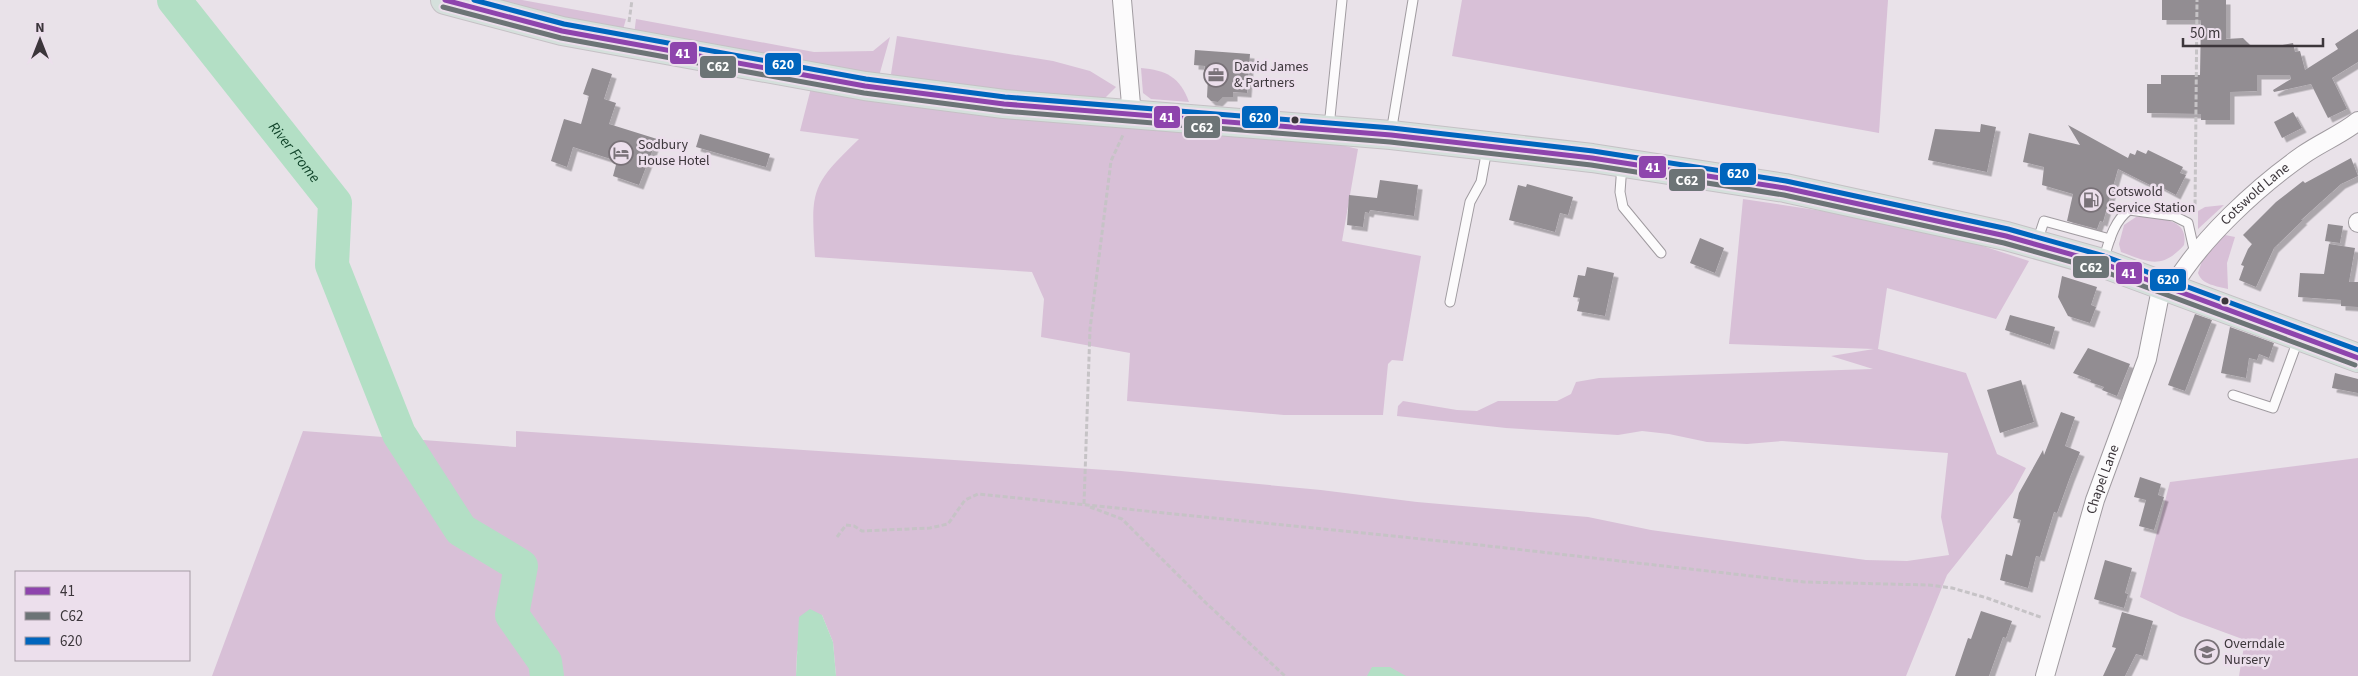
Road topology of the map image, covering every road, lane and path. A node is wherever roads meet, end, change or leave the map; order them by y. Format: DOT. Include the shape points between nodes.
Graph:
graph roads {
  1 [pos="445,0"];
  2 [pos="1122,0"];
  3 [pos="1342,0"];
  4 [pos="1413,0"];
  5 [pos="2197,0"];
  6 [pos="1132,116"];
  7 [pos="2357,123"];
  8 [pos="1328,130"];
  9 [pos="1391,136"];
  10 [pos="1487,146"];
  11 [pos="1623,162"];
  12 [pos="2195,216"];
  13 [pos="2106,251"];
  14 [pos="1661,253"];
  15 [pos="2195,254"];
  16 [pos="2167,286"];
  17 [pos="1450,302"];
  18 [pos="2300,335"];
  19 [pos="2358,358"];
  20 [pos="2233,395"];
  21 [pos="1084,504"];
  22 [pos="837,537"];
  23 [pos="2060,624"];
  24 [pos="1285,676"];
  25 [pos="2045,676"];
  1 -- 6 [label="main road" via="562,30 865,86"];
  2 -- 6 [label="street"];
  3 -- 8 [label="lane"];
  4 -- 9 [label="lane"];
  5 -- 12 [label="path"];
  6 -- 8 [label="main road"];
  6 -- 21 [label="path" via="1111,161 1090,329"];
  7 -- 15 [label="street, Cotswold Lane" via="2303,155 2260,188"];
  8 -- 9 [label="main road"];
  9 -- 10 [label="main road"];
  10 -- 11 [label="main road"];
  10 -- 17 [label="lane" via="1481,182 1470,202"];
  11 -- 13 [label="main road" via="1785,188 2036,245"];
  11 -- 14 [label="lane" via="1620,192 1623,206"];
  13 -- 15 [label="lane" via="2120,216 2129,210 2145,210 2174,216 2188,223"];
  13 -- 16 [label="main road"];
  15 -- 16 [label="street, Cotswold Lane"];
  16 -- 18 [label="main road"];
  16 -- 23 [label="street, Chapel Lane" via="2147,359 2095,500"];
  18 -- 19 [label="main road"];
  18 -- 20 [label="lane" via="2273,408"];
  21 -- 22 [label="path" via="978,494 965,500 948,524 930,528 862,531 846,526"];
  21 -- 23 [label="path" via="1804,582 1929,585 1987,598"];
  21 -- 24 [label="path" via="1122,519"];
  23 -- 25 [label="street, Chapel Lane"];
}
